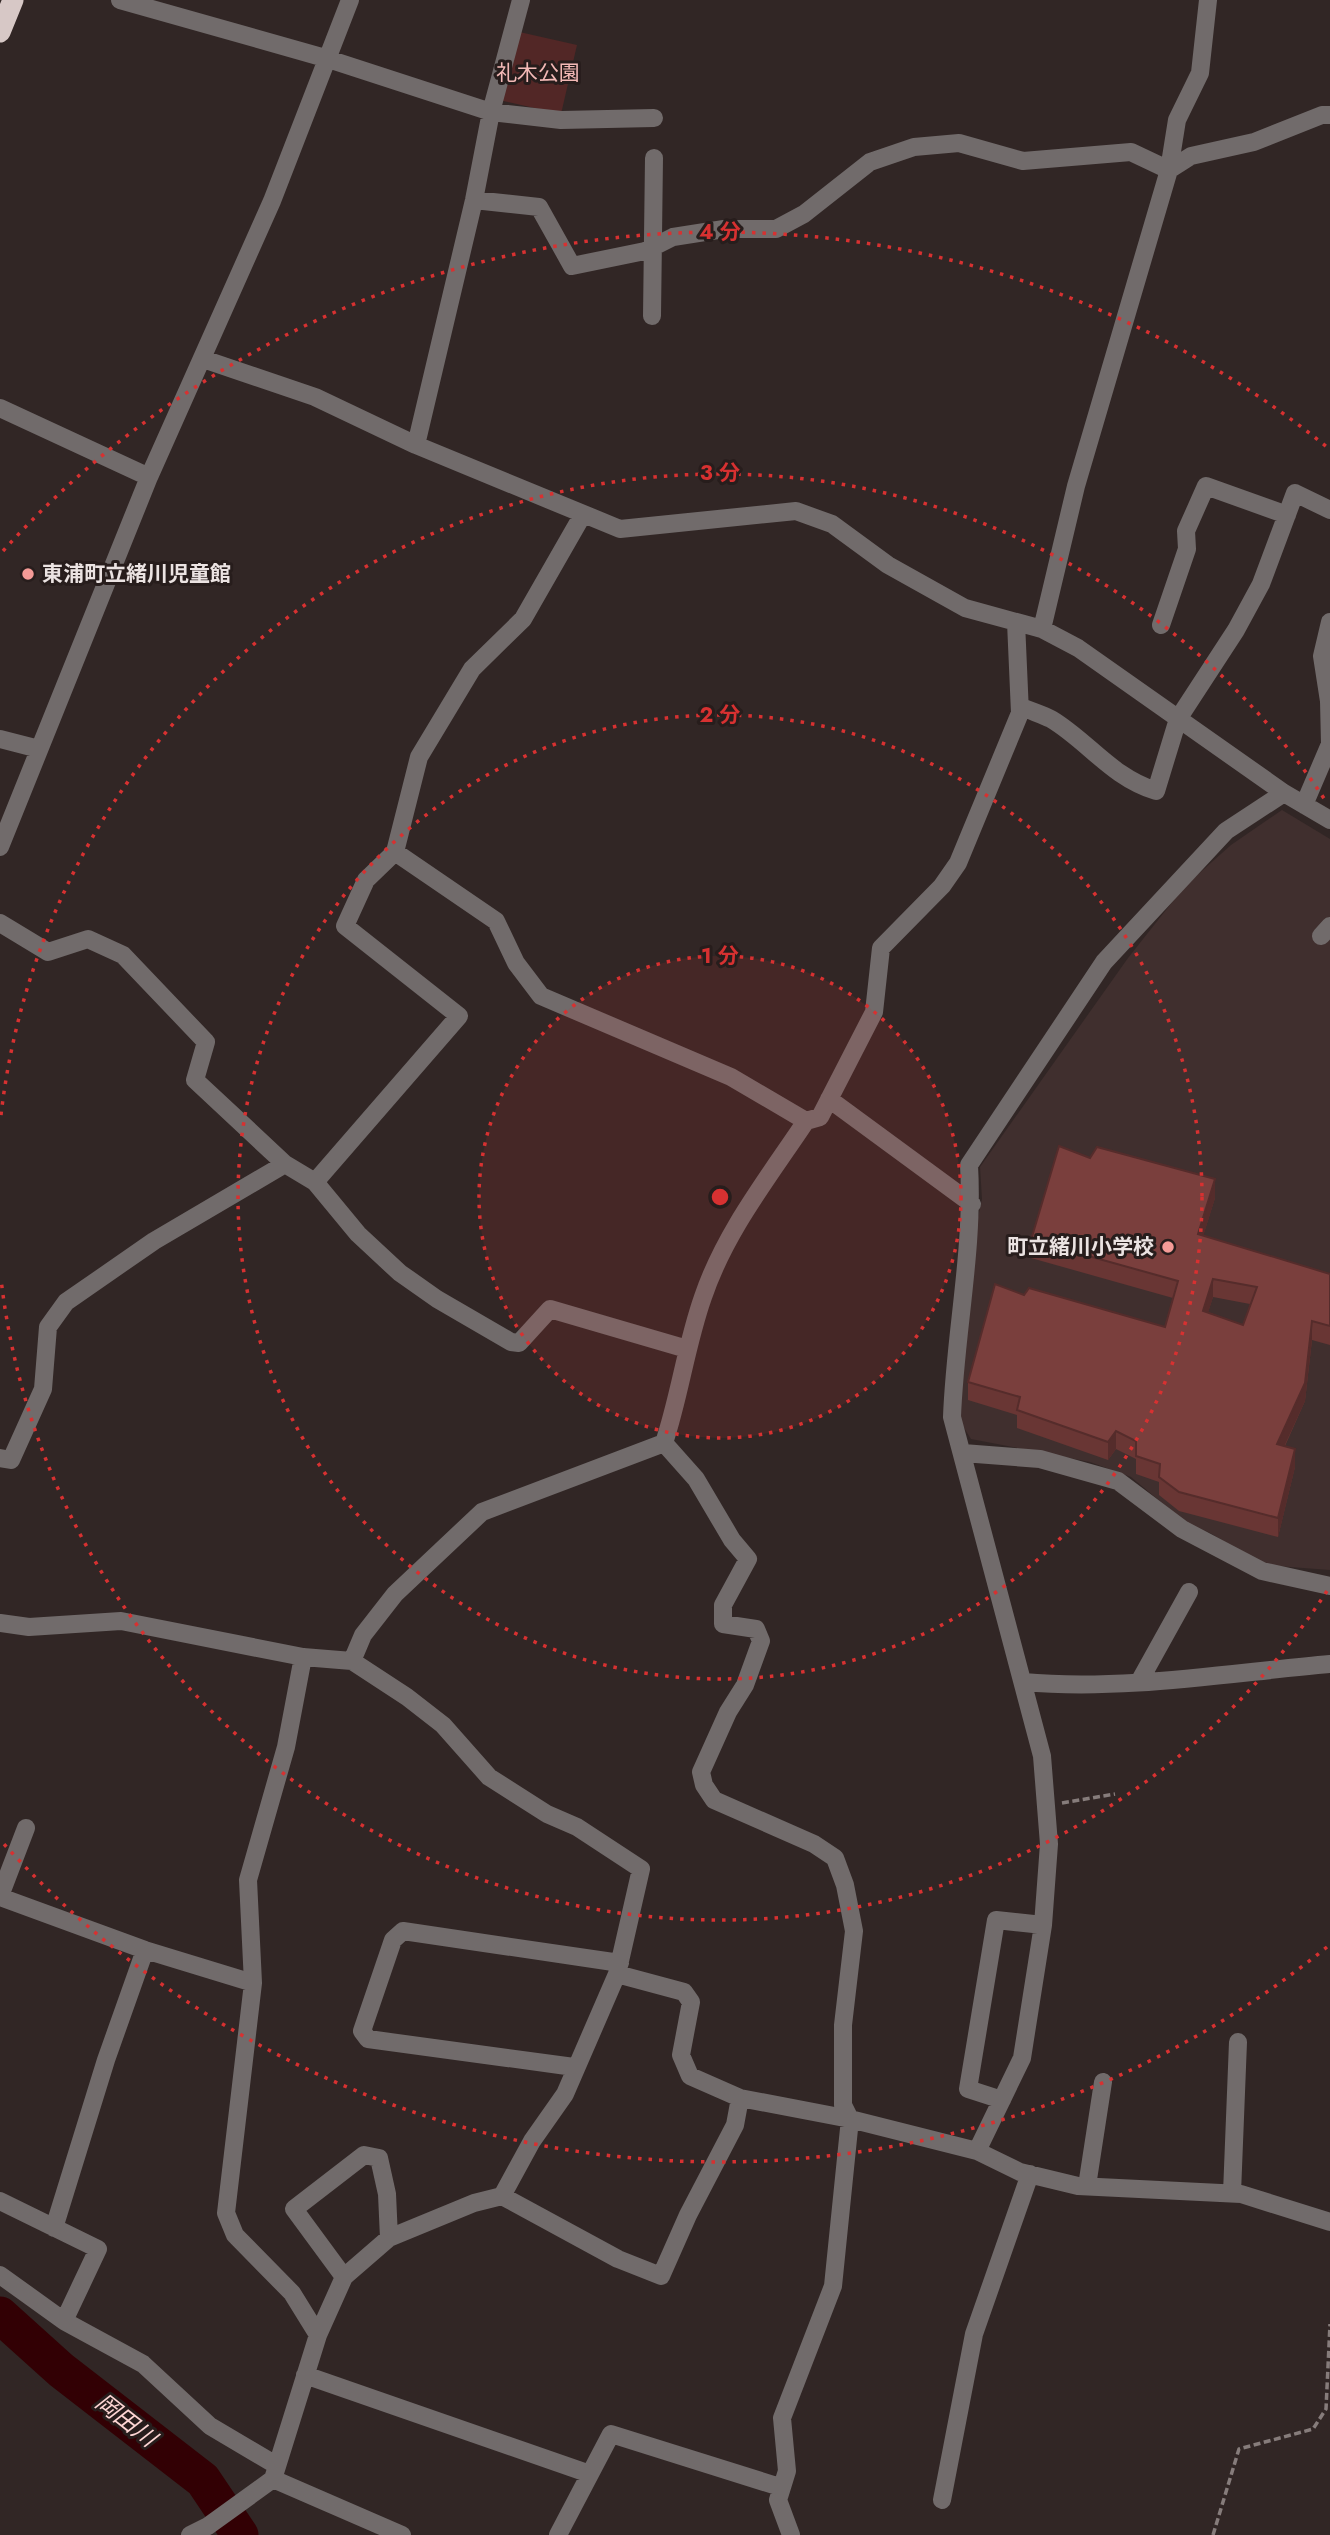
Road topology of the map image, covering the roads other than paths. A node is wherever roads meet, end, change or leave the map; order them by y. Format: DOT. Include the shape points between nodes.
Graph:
graph roads {
  1 [pos="13,0"];
  2 [pos="120,0"];
  3 [pos="349,0"];
  4 [pos="521,0"];
  5 [pos="1208,0"];
  6 [pos="0,32"];
  7 [pos="325,58"];
  8 [pos="491,113"];
  9 [pos="1330,115"];
  10 [pos="654,118"];
  11 [pos="654,158"];
  12 [pos="1169,170"];
  13 [pos="474,200"];
  14 [pos="652,248"];
  15 [pos="652,317"];
  16 [pos="203,359"];
  17 [pos="0,408"];
  18 [pos="416,445"];
  19 [pos="149,477"];
  20 [pos="1330,510"];
  21 [pos="1287,515"];
  22 [pos="582,516"];
  23 [pos="1016,622"];
  24 [pos="1330,622"];
  25 [pos="1161,625"];
  26 [pos="1042,629"];
  27 [pos="1020,706"];
  28 [pos="1178,719"];
  29 [pos="0,739"];
  30 [pos="39,749"];
  31 [pos="1284,793"];
  32 [pos="1304,805"];
  33 [pos="1330,820"];
  34 [pos="0,847"];
  35 [pos="395,852"];
  36 [pos="0,923"];
  37 [pos="829,1099"];
  38 [pos="806,1121"];
  39 [pos="285,1164"];
  40 [pos="314,1182"];
  41 [pos="972,1204"];
  42 [pos="687,1349"];
  43 [pos="664,1443"];
  44 [pos="964,1453"];
  45 [pos="0,1458"];
  46 [pos="1330,1586"];
  47 [pos="1189,1592"];
  48 [pos="0,1623"];
  49 [pos="303,1657"];
  50 [pos="352,1661"];
  51 [pos="1330,1664"];
  52 [pos="1023,1682"];
  53 [pos="1139,1682"];
  54 [pos="26,1828"];
  55 [pos="0,1896"];
  56 [pos="1043,1925"];
  57 [pos="145,1950"];
  58 [pos="619,1968"];
  59 [pos="253,1983"];
  60 [pos="1238,2042"];
  61 [pos="574,2067"];
  62 [pos="1103,2082"];
  63 [pos="740,2098"];
  64 [pos="1002,2100"];
  65 [pos="850,2119"];
  66 [pos="977,2151"];
  67 [pos="1030,2175"];
  68 [pos="1087,2186"];
  69 [pos="1233,2193"];
  70 [pos="502,2196"];
  71 [pos="0,2201"];
  72 [pos="1330,2222"];
  73 [pos="54,2228"];
  74 [pos="389,2238"];
  75 [pos="0,2275"];
  76 [pos="344,2277"];
  77 [pos="64,2321"];
  78 [pos="318,2335"];
  79 [pos="305,2375"];
  80 [pos="274,2472"];
  81 [pos="590,2474"];
  82 [pos="780,2487"];
  83 [pos="942,2500"];
  84 [pos="394,2533"];
  85 [pos="190,2535"];
  86 [pos="558,2535"];
  87 [pos="792,2535"];
  1 -- 6 [label="highway"];
  2 -- 7 [label="street"];
  3 -- 7 [label="street"];
  4 -- 8 [label="street"];
  5 -- 12 [label="street" via="1200,73 1177,120"];
  7 -- 8 [label="street"];
  7 -- 16 [label="street" via="272,201"];
  8 -- 10 [label="street" via="561,120"];
  8 -- 13 [label="street"];
  9 -- 12 [label="street" via="1254,142 1191,156"];
  11 -- 14 [label="street"];
  12 -- 14 [label="street" via="1131,152 1023,161 959,143 914,147 870,162 804,214 776,229 724,229 673,237"];
  12 -- 26 [label="street" via="1076,486"];
  13 -- 14 [label="street" via="539,207 572,266"];
  13 -- 18 [label="street"];
  14 -- 15 [label="street"];
  16 -- 18 [label="street" via="315,397"];
  16 -- 19 [label="street"];
  17 -- 19 [label="street"];
  18 -- 22 [label="street"];
  19 -- 30 [label="street"];
  20 -- 21 [label="street" via="1295,493"];
  21 -- 25 [label="street" via="1206,486 1186,531 1187,549"];
  21 -- 28 [label="street" via="1242,619"];
  22 -- 23 [label="street" via="620,529 796,510 832,524 888,565 965,608"];
  22 -- 35 [label="street" via="523,620 472,669 419,757"];
  23 -- 26 [label="street"];
  23 -- 27 [label="street"];
  24 -- 32 [label="street" via="1322,656 1330,744"];
  26 -- 28 [label="street" via="1078,648"];
  27 -- 28 [label="street" via="1051,720 1094,756 1156,791"];
  27 -- 37 [label="street" via="958,863 942,886 881,948 874,1012"];
  28 -- 31 [label="street"];
  29 -- 30 [label="street"];
  30 -- 34 [label="street"];
  31 -- 32 [label="street"];
  31 -- 41 [label="street" via="1226,831 1104,962 969,1165"];
  32 -- 33 [label="street"];
  35 -- 38 [label="street" via="496,921 516,964 541,996 732,1077"];
  35 -- 40 [label="street" via="366,880 345,926 459,1016"];
  36 -- 39 [label="street" via="48,952 88,939 123,955 206,1042 195,1080"];
  37 -- 38 [label="street" via="820,1117"];
  37 -- 41 [label="street"];
  38 -- 42 [label="street" via="727,1239"];
  39 -- 40 [label="street"];
  39 -- 45 [label="street" via="154,1241 66,1302 48,1327 43,1389 11,1460"];
  40 -- 42 [label="street" via="358,1234 400,1273 511,1342 519,1343 550,1309"];
  41 -- 44 [label="street" via="952,1404"];
  42 -- 43 [label="street" via="678,1401"];
  43 -- 50 [label="street" via="482,1512 395,1594 363,1635"];
  43 -- 65 [label="street" via="696,1479 748,1559 723,1605 723,1624 756,1629 761,1641 746,1685 728,1712 701,1772 704,1785 714,1800 814,1844 835,1858 845,1885 854,1931 844,2025 843,2105"];
  44 -- 46 [label="street" via="1040,1459 1118,1481 1182,1529 1262,1571"];
  44 -- 52 [label="street"];
  47 -- 53 [label="street"];
  48 -- 49 [label="street" via="29,1627 121,1621"];
  49 -- 50 [label="street"];
  49 -- 59 [label="street" via="286,1747 248,1880"];
  50 -- 58 [label="street" via="443,1725 489,1777 641,1869"];
  51 -- 53 [label="street"];
  52 -- 53 [label="street" via="1069,1686"];
  52 -- 56 [label="street" via="1042,1756 1049,1844"];
  54 -- 55 [label="street"];
  55 -- 57 [label="street"];
  56 -- 64 [label="street" via="1022,2058"];
  56 -- 64 [label="street" via="996,1920 968,2089"];
  57 -- 59 [label="street"];
  57 -- 73 [label="street"];
  58 -- 61 [label="street"];
  58 -- 61 [label="street" via="403,1931 393,1940 362,2031 368,2039"];
  58 -- 63 [label="street" via="684,1992 691,2002 681,2055 690,2076"];
  59 -- 78 [label="street" via="226,2213 235,2235 292,2292"];
  60 -- 69 [label="street"];
  61 -- 70 [label="street" via="565,2094"];
  62 -- 68 [label="street"];
  63 -- 65 [label="street"];
  63 -- 70 [label="street" via="735,2125 661,2276 618,2259"];
  64 -- 66 [label="street"];
  65 -- 66 [label="street"];
  65 -- 82 [label="street" via="833,2286 782,2418 788,2471"];
  66 -- 67 [label="street"];
  67 -- 68 [label="street"];
  67 -- 83 [label="street" via="974,2334"];
  68 -- 69 [label="street"];
  69 -- 72 [label="street"];
  70 -- 74 [label="street"];
  71 -- 73 [label="street"];
  73 -- 77 [label="street" via="98,2249"];
  74 -- 76 [label="street"];
  74 -- 76 [label="street" via="379,2158 364,2155 294,2208"];
  75 -- 77 [label="street"];
  76 -- 78 [label="street"];
  77 -- 80 [label="street" via="143,2364 210,2426"];
  78 -- 79 [label="street"];
  79 -- 80 [label="street"];
  79 -- 81 [label="street"];
  80 -- 84 [label="street"];
  80 -- 85 [label="street" via="208,2526"];
  81 -- 82 [label="street" via="611,2434"];
  81 -- 86 [label="street"];
  82 -- 87 [label="street" via="778,2500"];
}
